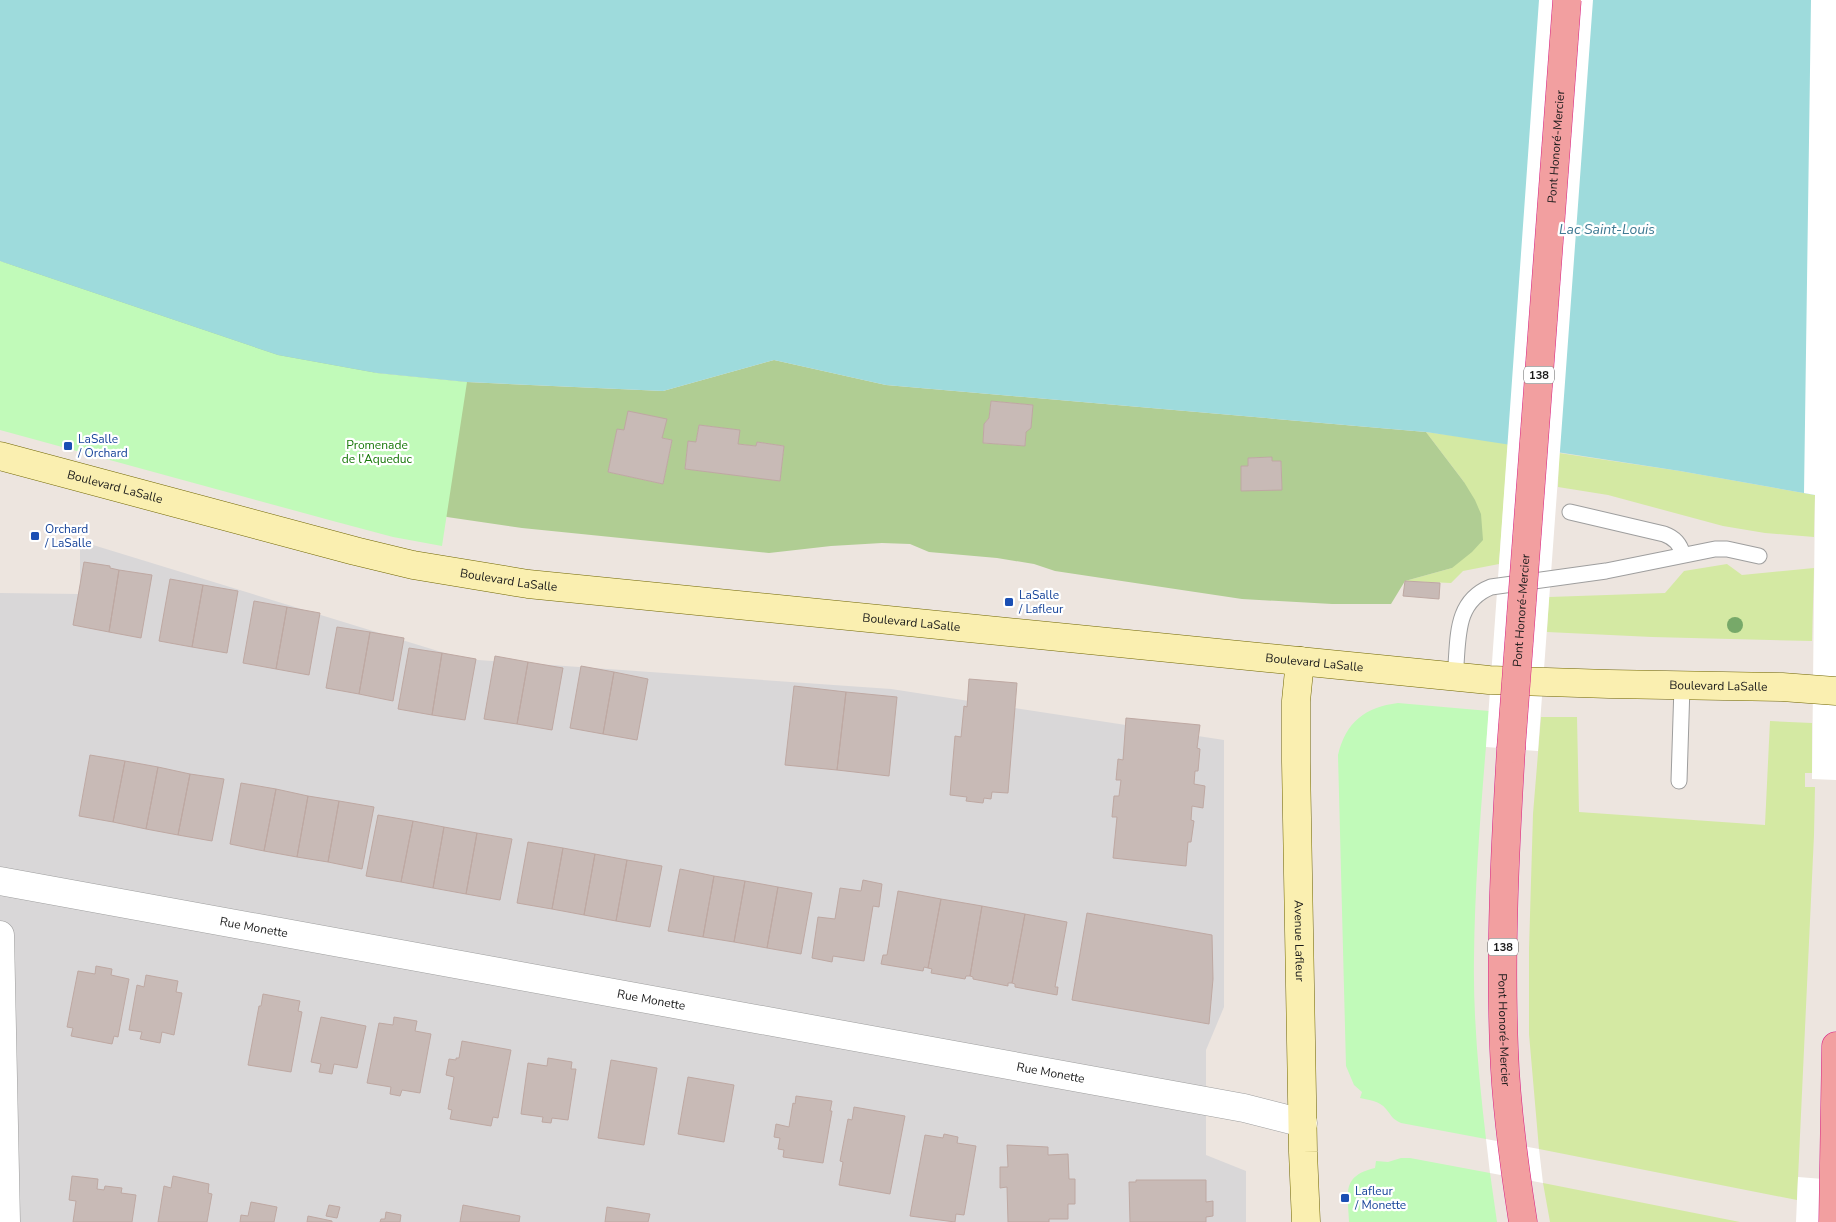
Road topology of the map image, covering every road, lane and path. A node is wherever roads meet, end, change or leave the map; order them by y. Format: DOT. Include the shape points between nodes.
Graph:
graph roads {
  1 [pos="1567,0"];
  2 [pos="1,459"];
  3 [pos="1570,512"];
  4 [pos="1683,556"];
  5 [pos="1759,556"];
  6 [pos="1300,661"];
  7 [pos="1455,676"];
  8 [pos="1682,686"];
  9 [pos="1836,691"];
  10 [pos="1679,781"];
  11 [pos="0,881"];
  12 [pos="0,935"];
  13 [pos="1836,1046"];
  14 [pos="1303,1123"];
  15 [pos="6,1222"];
  16 [pos="1306,1222"];
  17 [pos="1523,1222"];
  18 [pos="1833,1222"];
  1 -- 17 [label="highway, Pont Honoré-Mercier / 138, bridge" via="1511,749 1504,887 1505,1074"];
  2 -- 6 [label="main road, Boulevard LaSalle" via="355,551 476,576 588,591"];
  3 -- 4 [label="lane" via="1672,536"];
  4 -- 5 [label="lane" via="1727,548"];
  4 -- 7 [label="lane" via="1482,591 1464,608"];
  6 -- 7 [label="main road, Boulevard LaSalle"];
  6 -- 14 [label="main road, Avenue Lafleur" via="1296,762"];
  7 -- 8 [label="main road, Boulevard LaSalle"];
  8 -- 9 [label="main road, Boulevard LaSalle"];
  8 -- 10 [label="lane"];
  11 -- 14 [label="street, Rue Monette" via="1244,1108"];
  12 -- 15 [label="street"];
  13 -- 18 [label="highway"];
  14 -- 16 [label="main road, Avenue Lafleur"];
}
